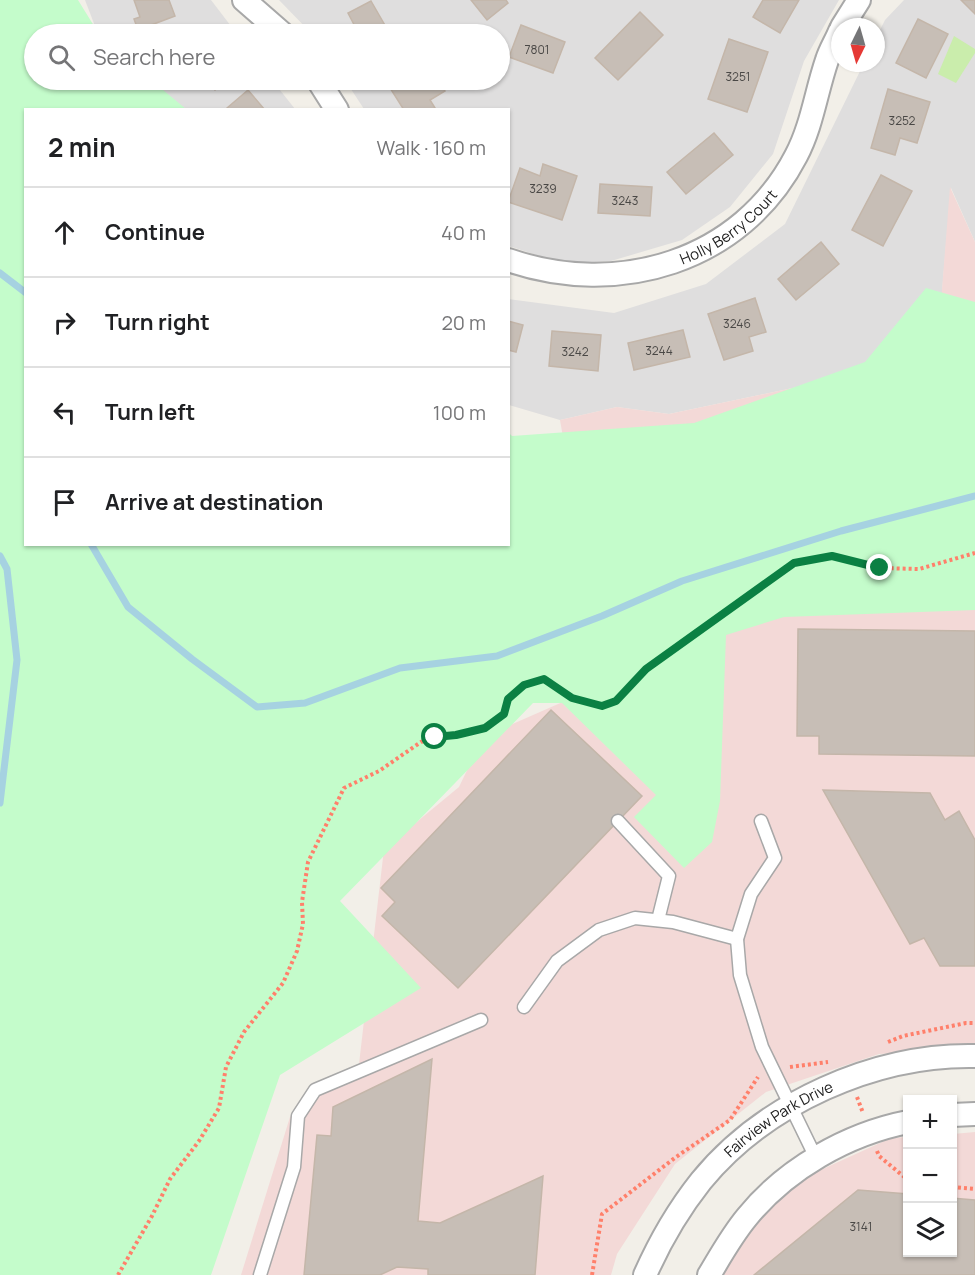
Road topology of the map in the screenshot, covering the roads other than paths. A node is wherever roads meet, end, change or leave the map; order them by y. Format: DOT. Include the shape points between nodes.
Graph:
graph roads {
  1 [pos="244,0"];
  2 [pos="860,0"];
  3 [pos="848,18"];
  4 [pos="272,24"];
  5 [pos="831,50"];
  6 [pos="324,90"];
  7 [pos="336,108"];
  8 [pos="510,261"];
  9 [pos="618,821"];
  10 [pos="760,821"];
  11 [pos="658,920"];
  12 [pos="737,939"];
  13 [pos="524,1007"];
  14 [pos="481,1020"];
  15 [pos="975,1056"];
  16 [pos="790,1106"];
  17 [pos="975,1114"];
  18 [pos="957,1115"];
  19 [pos="903,1123"];
  20 [pos="816,1158"];
  21 [pos="260,1275"];
  22 [pos="645,1275"];
  23 [pos="709,1275"];
  1 -- 4 [label="street"];
  2 -- 3 [label="street, Holly Berry Court"];
  5 -- 8 [label="street, Holly Berry Court" via="810,124 781,183 746,222 720,240 692,255 626,273 560,272"];
  6 -- 7 [label="street"];
  9 -- 11 [label="lane" via="669,876"];
  10 -- 12 [label="lane" via="775,858 751,894"];
  11 -- 12 [label="lane"];
  11 -- 13 [label="lane" via="635,918 599,930 557,961"];
  12 -- 16 [label="lane" via="740,975 762,1047"];
  14 -- 21 [label="lane" via="315,1090 298,1116 294,1167"];
  15 -- 16 [label="street, Fairview Park Drive" via="922,1059 878,1068"];
  16 -- 20 [label="lane"];
  16 -- 22 [label="street, Fairview Park Drive" via="763,1123 701,1180 676,1215"];
  17 -- 18 [label="street"];
  19 -- 20 [label="street" via="858,1137"];
  20 -- 23 [label="street" via="753,1210"];
}
